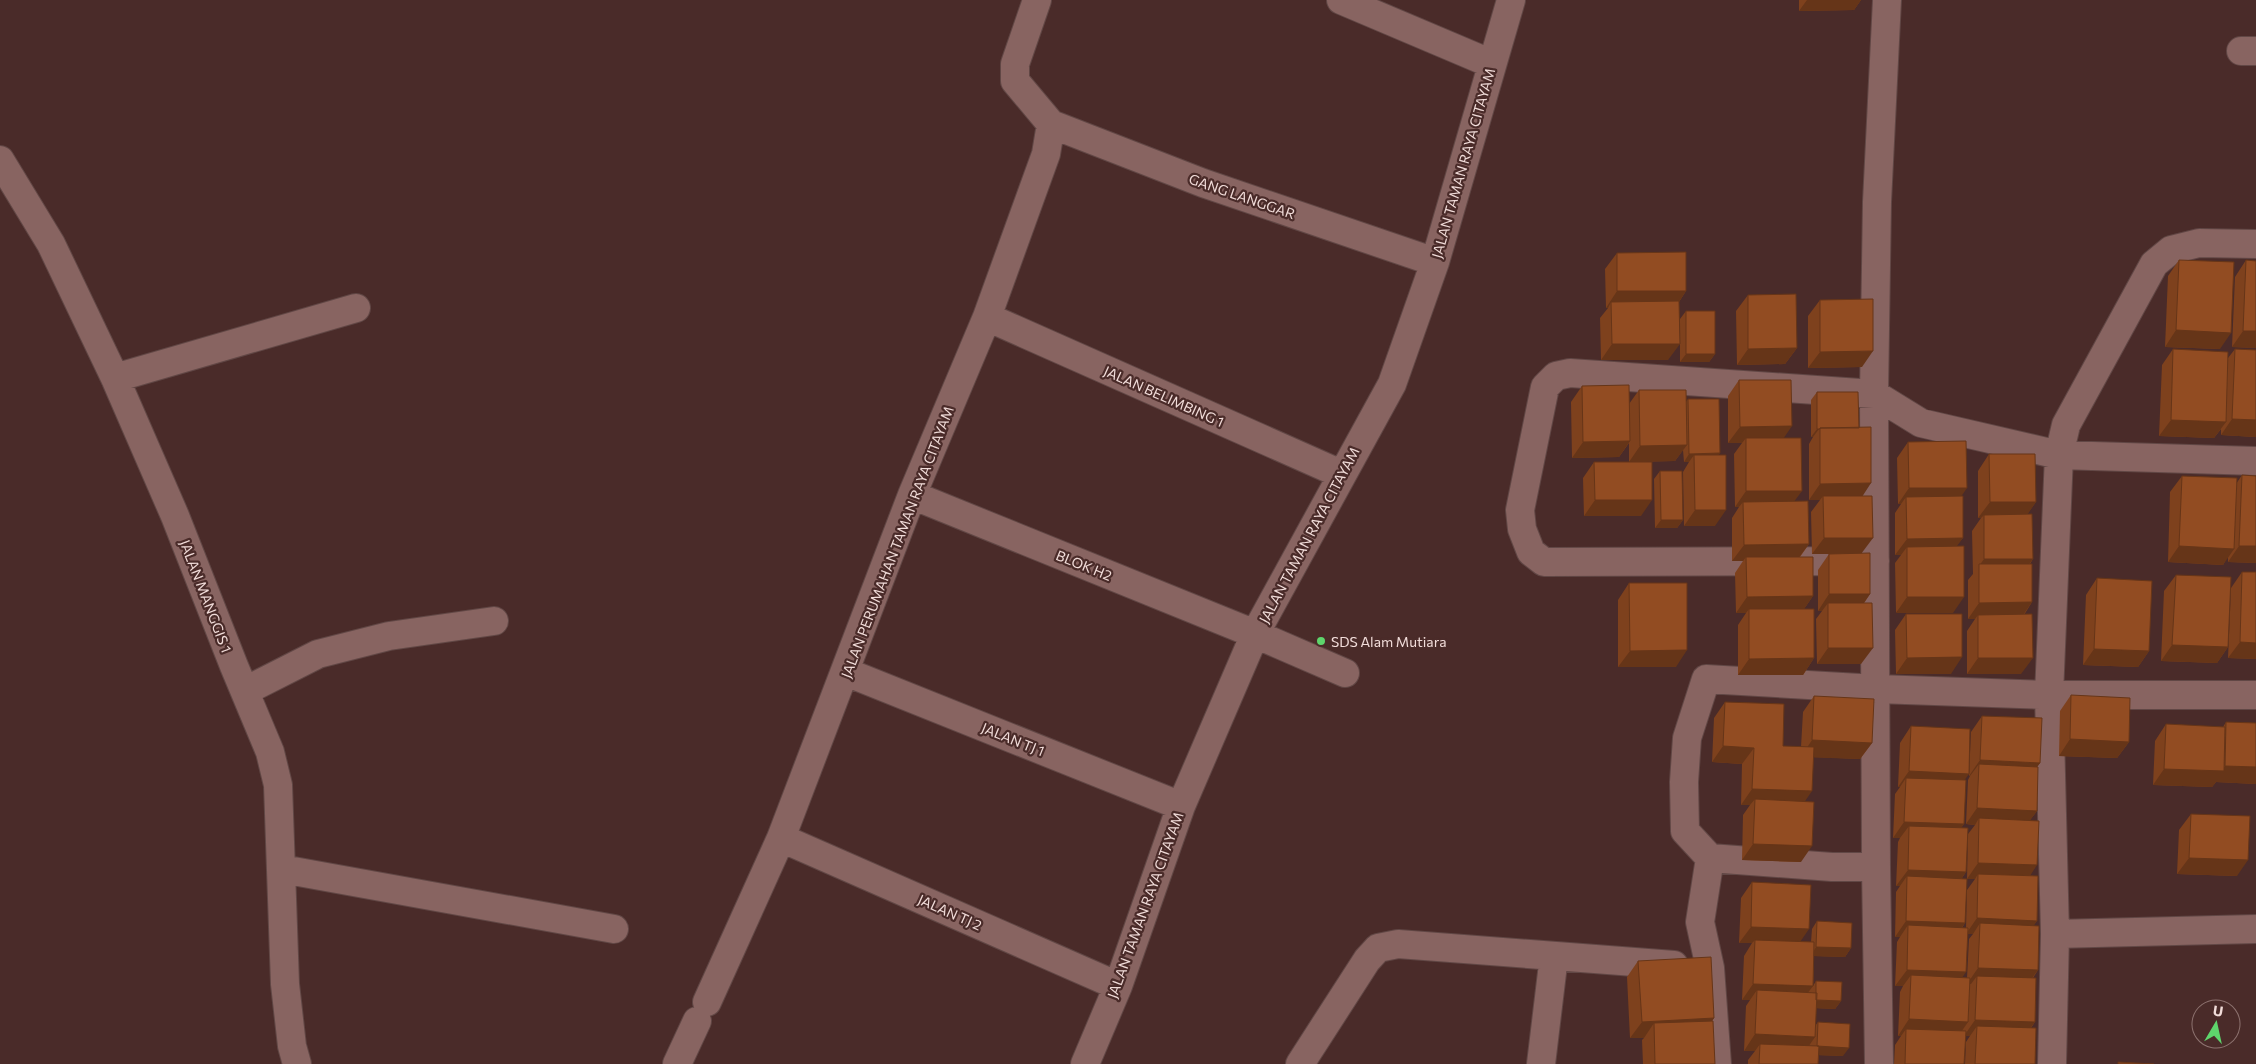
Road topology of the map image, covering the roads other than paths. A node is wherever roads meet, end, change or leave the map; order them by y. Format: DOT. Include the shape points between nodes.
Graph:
graph roads {
  1 [pos="1037,0"];
  2 [pos="1340,0"];
  3 [pos="1511,0"];
  4 [pos="1887,0"];
  5 [pos="1492,64"];
  6 [pos="1051,124"];
  7 [pos="0,160"];
  8 [pos="2256,244"];
  9 [pos="1435,262"];
  10 [pos="356,308"];
  11 [pos="987,317"];
  12 [pos="115,378"];
  13 [pos="1874,394"];
  14 [pos="2059,455"];
  15 [pos="2256,461"];
  16 [pos="1341,474"];
  17 [pos="912,495"];
  18 [pos="1875,560"];
  19 [pos="494,621"];
  20 [pos="1256,634"];
  21 [pos="846,672"];
  22 [pos="1345,673"];
  23 [pos="1877,689"];
  24 [pos="245,691"];
  25 [pos="2049,695"];
  26 [pos="2256,695"];
  27 [pos="1181,806"];
  28 [pos="781,838"];
  29 [pos="1710,858"];
  30 [pos="1876,867"];
  31 [pos="282,869"];
  32 [pos="614,929"];
  33 [pos="2256,929"];
  34 [pos="2055,934"];
  35 [pos="1554,956"];
  36 [pos="1710,968"];
  37 [pos="1118,986"];
  38 [pos="296,1064"];
  39 [pos="677,1064"];
  40 [pos="1085,1064"];
  41 [pos="1300,1064"];
  42 [pos="1541,1064"];
  43 [pos="1717,1064"];
  44 [pos="1879,1064"];
  45 [pos="2052,1064"];
  1 -- 6 [label="street" via="1015,64 1015,81"];
  2 -- 5 [label="street"];
  3 -- 5 [label="street, JALAN TAMAN RAYA CITAYAM"];
  4 -- 13 [label="street" via="1877,202"];
  5 -- 9 [label="street, JALAN TAMAN RAYA CITAYAM"];
  6 -- 9 [label="street, GANG LANGGAR" via="1203,183"];
  6 -- 11 [label="street, JALAN PERUMAHAN TAMAN RAYA CITAYAM" via="1046,154"];
  7 -- 12 [label="street, JALAN MANGGIS 1" via="51,244"];
  8 -- 14 [label="street" via="2199,243 2171,250 2154,264 2066,425"];
  9 -- 16 [label="street, JALAN TAMAN RAYA CITAYAM" via="1392,384"];
  10 -- 12 [label="street"];
  11 -- 16 [label="street, JALAN BELIMBING 1"];
  11 -- 17 [label="street, JALAN PERUMAHAN TAMAN RAYA CITAYAM"];
  12 -- 24 [label="street, JALAN MANGGIS 1"];
  13 -- 14 [label="street" via="1921,423"];
  13 -- 18 [label="street"];
  13 -- 18 [label="street" via="1570,372 1556,376 1545,387 1520,510 1522,529 1531,552 1544,562"];
  14 -- 15 [label="street"];
  14 -- 25 [label="street"];
  16 -- 20 [label="street, JALAN TAMAN RAYA CITAYAM"];
  17 -- 20 [label="street, BLOK H2"];
  17 -- 21 [label="street, JALAN PERUMAHAN TAMAN RAYA CITAYAM"];
  18 -- 23 [label="street"];
  19 -- 24 [label="street" via="389,636 318,654"];
  20 -- 22 [label="street, BLOK H2"];
  20 -- 27 [label="street, JALAN TAMAN RAYA CITAYAM"];
  21 -- 27 [label="street, JALAN TJ 1"];
  21 -- 28 [label="street, JALAN PERUMAHAN TAMAN RAYA CITAYAM"];
  23 -- 25 [label="street"];
  23 -- 29 [label="street" via="1706,679 1687,738 1685,831"];
  23 -- 30 [label="street"];
  24 -- 31 [label="street, JALAN MANGGIS 1" via="270,752 278,786"];
  25 -- 26 [label="street"];
  25 -- 34 [label="street"];
  27 -- 37 [label="street, JALAN TAMAN RAYA CITAYAM"];
  28 -- 37 [label="street, JALAN TJ 2"];
  28 -- 39 [label="street, JALAN PERUMAHAN TAMAN RAYA CITAYAM"];
  29 -- 30 [label="street"];
  29 -- 36 [label="street" via="1700,922"];
  30 -- 44 [label="street"];
  31 -- 32 [label="street"];
  31 -- 38 [label="street, JALAN MANGGIS 1" via="285,984"];
  33 -- 34 [label="street"];
  34 -- 45 [label="street"];
  35 -- 36 [label="street"];
  35 -- 41 [label="street" via="1398,944 1378,948"];
  35 -- 42 [label="street"];
  36 -- 43 [label="street"];
  37 -- 40 [label="street, JALAN TAMAN RAYA CITAYAM"];
}
